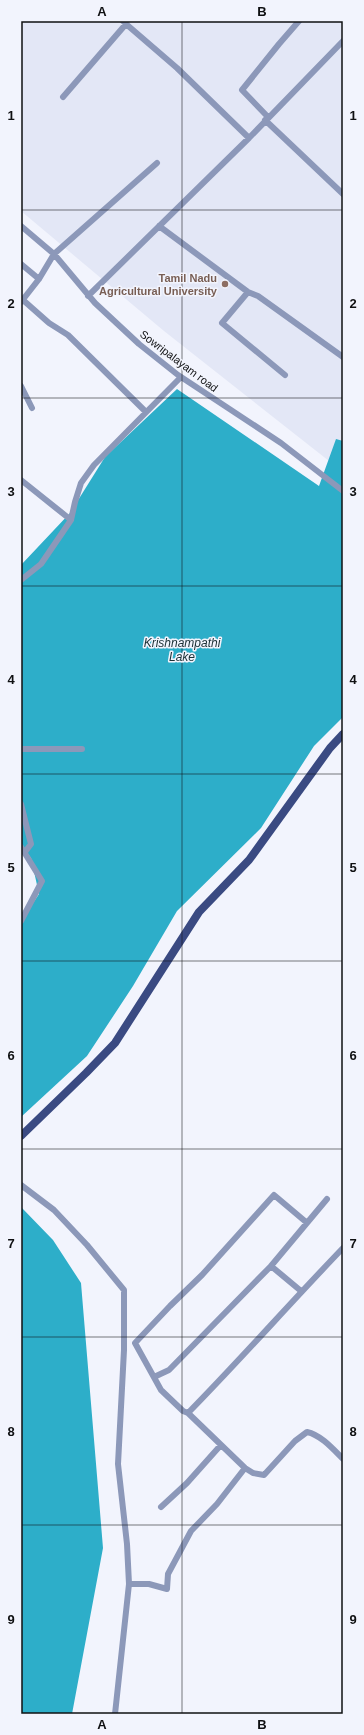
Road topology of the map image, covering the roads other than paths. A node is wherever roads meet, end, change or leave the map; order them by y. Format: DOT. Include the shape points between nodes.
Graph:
graph roads {
  1 [pos="299,21"];
  2 [pos="124,23"];
  3 [pos="343,41"];
  4 [pos="62,97"];
  5 [pos="267,119"];
  6 [pos="249,138"];
  7 [pos="157,163"];
  8 [pos="343,194"];
  9 [pos="21,226"];
  10 [pos="159,226"];
  11 [pos="54,254"];
  12 [pos="21,264"];
  13 [pos="39,279"];
  14 [pos="248,292"];
  15 [pos="88,296"];
  16 [pos="22,301"];
  17 [pos="343,357"];
  18 [pos="285,375"];
  19 [pos="181,377"];
  20 [pos="21,386"];
  21 [pos="32,408"];
  22 [pos="146,412"];
  23 [pos="21,480"];
  24 [pos="343,491"];
  25 [pos="72,520"];
  26 [pos="21,580"];
  27 [pos="343,734"];
  28 [pos="21,749"];
  29 [pos="82,750"];
  30 [pos="21,804"];
  31 [pos="23,850"];
  32 [pos="21,921"];
  33 [pos="21,1136"];
  34 [pos="21,1185"];
  35 [pos="327,1199"];
  36 [pos="306,1222"];
  37 [pos="343,1248"];
  38 [pos="271,1266"];
  39 [pos="301,1291"];
  40 [pos="135,1343"];
  41 [pos="124,1350"];
  42 [pos="154,1377"];
  43 [pos="188,1413"];
  44 [pos="220,1446"];
  45 [pos="343,1459"];
  46 [pos="245,1468"];
  47 [pos="161,1507"];
  48 [pos="129,1584"];
  49 [pos="115,1714"];
  1 -- 5 [label="street" via="242,90"];
  2 -- 4 [label="street"];
  2 -- 6 [label="street" via="177,68"];
  3 -- 5 [label="street"];
  5 -- 6 [label="street"];
  5 -- 8 [label="street"];
  6 -- 10 [label="street"];
  7 -- 11 [label="street"];
  9 -- 11 [label="street, Sowripalayam road"];
  10 -- 14 [label="street"];
  10 -- 15 [label="street"];
  11 -- 13 [label="street"];
  11 -- 15 [label="street, Sowripalayam road"];
  12 -- 13 [label="street"];
  13 -- 16 [label="street"];
  14 -- 17 [label="street" via="258,296"];
  14 -- 18 [label="street" via="222,324"];
  15 -- 19 [label="street, Sowripalayam road" via="139,344"];
  16 -- 22 [label="street" via="68,335"];
  19 -- 22 [label="street"];
  19 -- 24 [label="street, Sowripalayam road" via="281,443"];
  20 -- 21 [label="street"];
  22 -- 25 [label="street" via="106,452 81,483"];
  23 -- 25 [label="street"];
  25 -- 26 [label="street" via="41,564"];
  27 -- 33 [label="main road" via="330,748 249,860 198,912 115,1043"];
  28 -- 29 [label="street"];
  30 -- 31 [label="street" via="31,844"];
  31 -- 32 [label="street" via="42,881"];
  34 -- 41 [label="street" via="54,1210 124,1290"];
  35 -- 36 [label="street"];
  36 -- 38 [label="street"];
  36 -- 40 [label="street" via="274,1195 202,1275"];
  37 -- 39 [label="street"];
  38 -- 39 [label="street"];
  38 -- 42 [label="street" via="169,1370"];
  39 -- 43 [label="street"];
  40 -- 41 [label="street"];
  40 -- 42 [label="street"];
  41 -- 48 [label="street" via="118,1464"];
  42 -- 43 [label="street" via="161,1390"];
  43 -- 44 [label="street"];
  44 -- 46 [label="street"];
  44 -- 47 [label="street" via="187,1483"];
  45 -- 46 [label="street" via="330,1446 307,1432 295,1441 264,1475"];
  46 -- 48 [label="street" via="217,1504 191,1531 168,1574 167,1589 150,1584"];
  48 -- 49 [label="street"];
}
